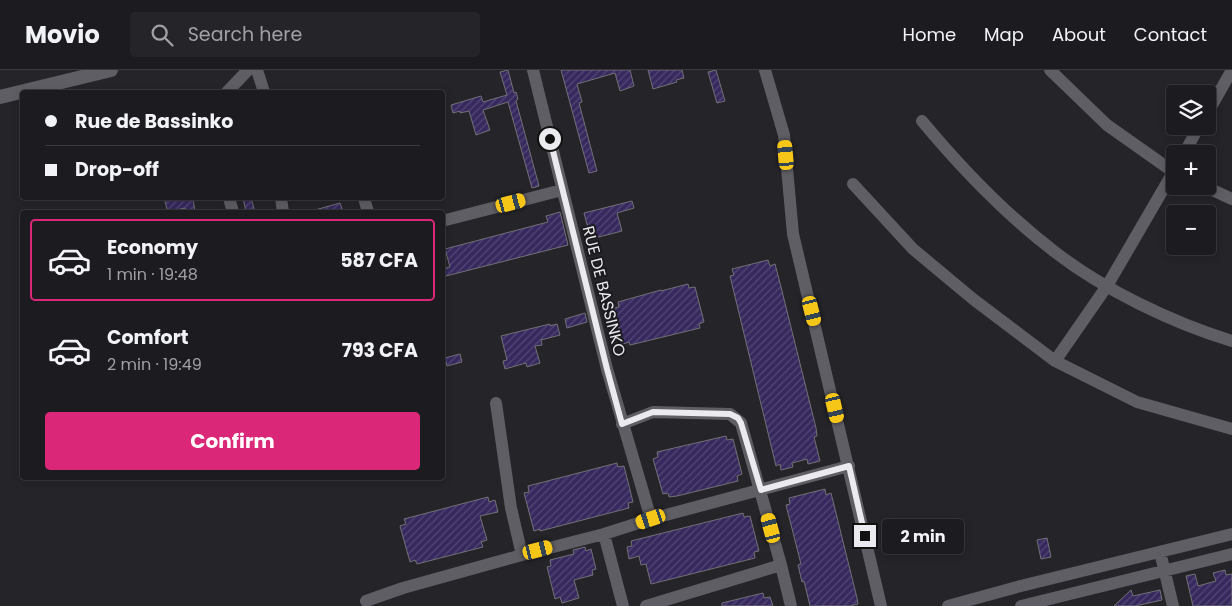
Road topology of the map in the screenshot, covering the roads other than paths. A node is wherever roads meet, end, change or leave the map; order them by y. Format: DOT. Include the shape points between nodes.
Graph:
graph roads {
  1 [pos="111,70"];
  2 [pos="248,70"];
  3 [pos="257,70"];
  4 [pos="533,70"];
  5 [pos="765,70"];
  6 [pos="1050,70"];
  7 [pos="1232,70"];
  8 [pos="29,90"];
  9 [pos="229,90"];
  10 [pos="263,90"];
  11 [pos="20,92"];
  12 [pos="0,97"];
  13 [pos="1216,98"];
  14 [pos="922,121"];
  15 [pos="1166,166"];
  16 [pos="853,184"];
  17 [pos="1166,185"];
  18 [pos="562,190"];
  19 [pos="1216,192"];
  20 [pos="1232,199"];
  21 [pos="445,221"];
  22 [pos="1107,286"];
  23 [pos="1232,341"];
  24 [pos="1055,361"];
  25 [pos="496,403"];
  26 [pos="622,424"];
  27 [pos="1232,429"];
  28 [pos="849,466"];
  29 [pos="761,490"];
  30 [pos="651,519"];
  31 [pos="604,534"];
  32 [pos="1232,534"];
  33 [pos="1160,552"];
  34 [pos="522,554"];
  35 [pos="1232,554"];
  36 [pos="781,565"];
  37 [pos="1165,571"];
  38 [pos="366,601"];
  39 [pos="979,602"];
  40 [pos="623,606"];
  41 [pos="646,606"];
  42 [pos="791,606"];
  43 [pos="881,606"];
  44 [pos="948,606"];
  45 [pos="1021,606"];
  46 [pos="1173,606"];
  1 -- 8 [label="street"];
  2 -- 9 [label="street"];
  3 -- 10 [label="street"];
  4 -- 18 [label="street, RUE DE BASSINKO"];
  5 -- 28 [label="street" via="784,135 793,234"];
  6 -- 15 [label="street" via="1107,125"];
  7 -- 13 [label="street"];
  11 -- 12 [label="street"];
  14 -- 22 [label="street" via="993,199 1056,253"];
  16 -- 24 [label="street" via="914,249"];
  17 -- 22 [label="street"];
  18 -- 21 [label="street"];
  18 -- 26 [label="street, RUE DE BASSINKO"];
  19 -- 20 [label="street"];
  22 -- 23 [label="street" via="1206,333"];
  22 -- 24 [label="street"];
  24 -- 27 [label="street" via="1137,402"];
  25 -- 34 [label="street" via="511,508"];
  26 -- 29 [label="street" via="653,412 730,414 741,423"];
  26 -- 30 [label="street, RUE DE BASSINKO"];
  28 -- 29 [label="street"];
  28 -- 43 [label="street"];
  29 -- 30 [label="street"];
  29 -- 36 [label="street"];
  30 -- 31 [label="street"];
  31 -- 34 [label="street"];
  31 -- 40 [label="street"];
  32 -- 33 [label="street"];
  33 -- 37 [label="street"];
  33 -- 39 [label="street" via="1017,587"];
  34 -- 38 [label="street"];
  35 -- 37 [label="street"];
  36 -- 41 [label="street"];
  36 -- 42 [label="street"];
  37 -- 45 [label="street"];
  37 -- 46 [label="street"];
  39 -- 44 [label="street"];
}
